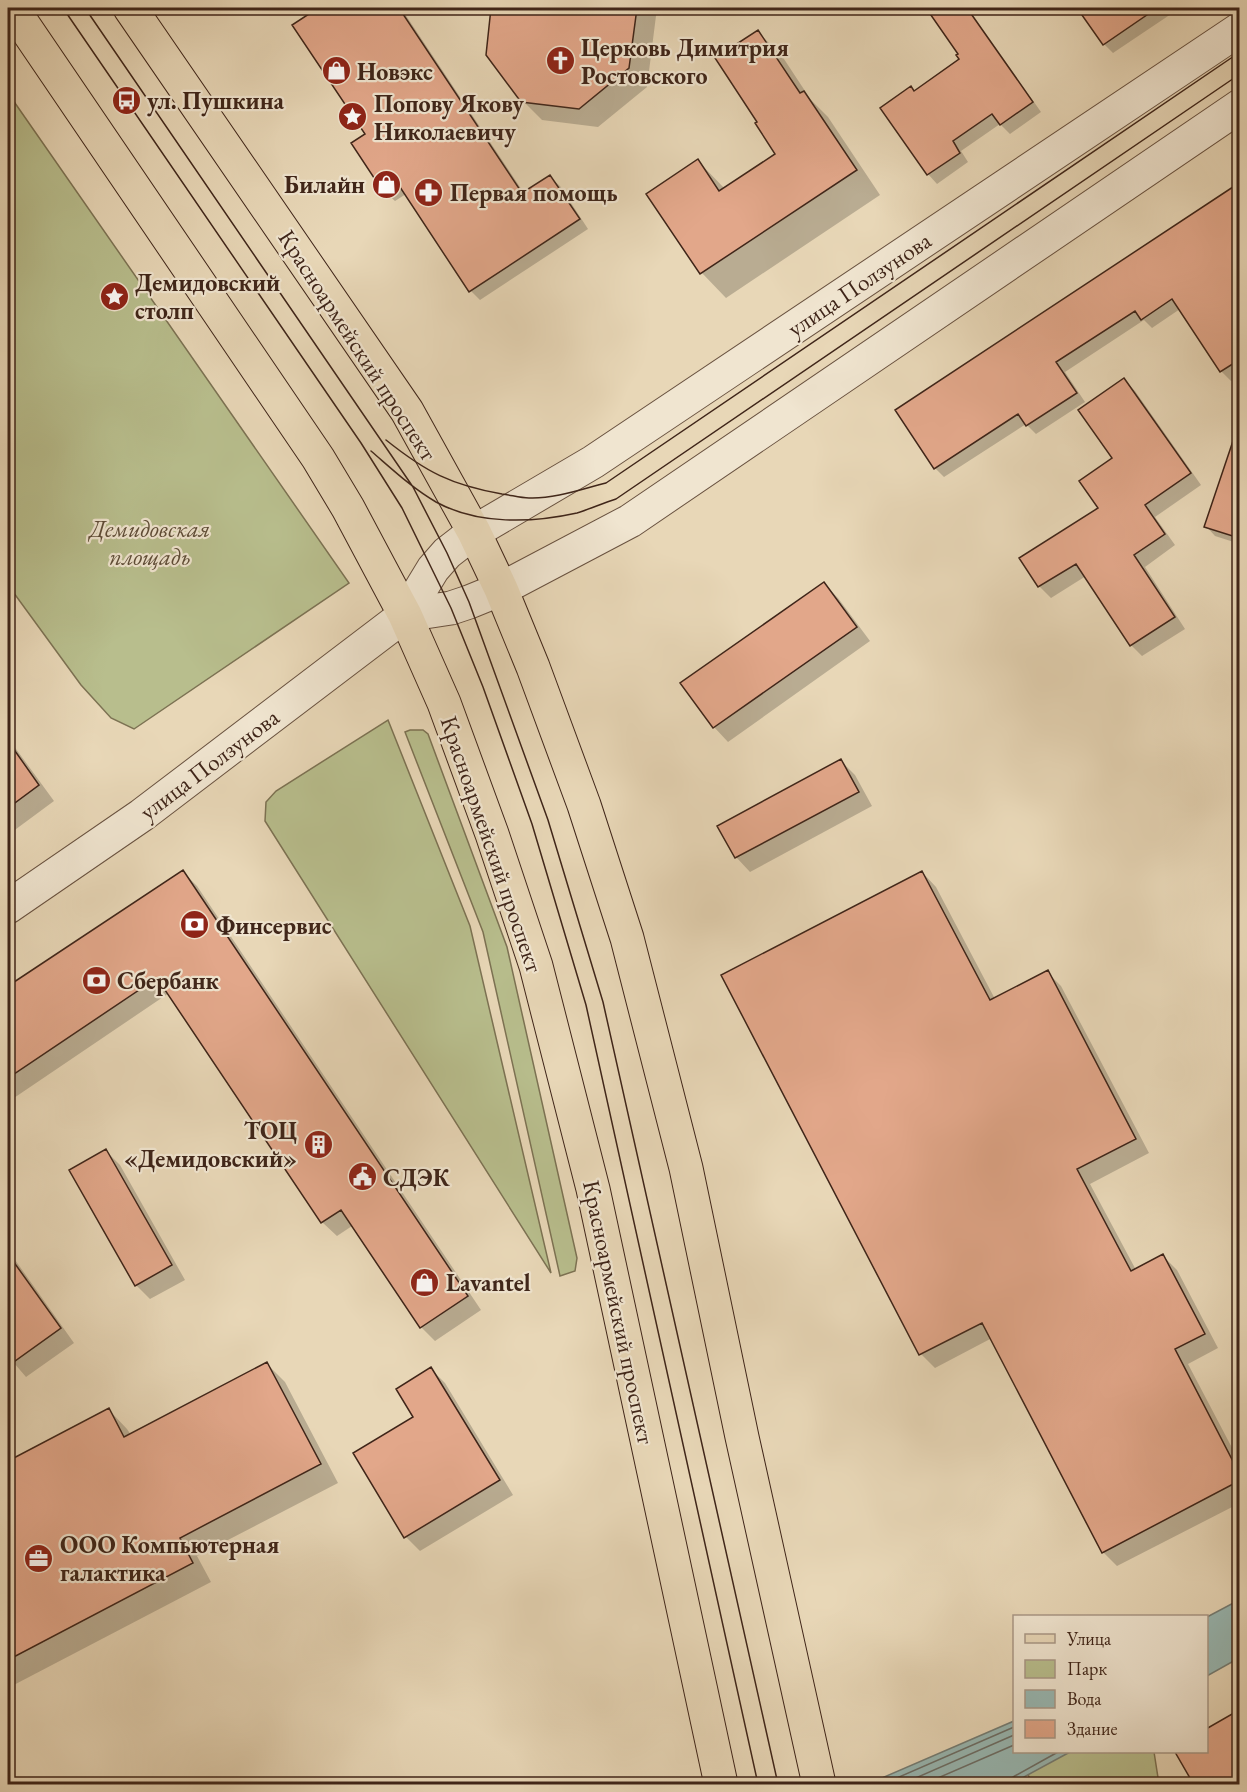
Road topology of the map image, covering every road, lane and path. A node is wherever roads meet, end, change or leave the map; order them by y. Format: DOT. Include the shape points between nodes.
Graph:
graph roads {
  1 [pos="12,8"];
  2 [pos="130,8"];
  3 [pos="1239,29"];
  4 [pos="1239,106"];
  5 [pos="474,532"];
  6 [pos="501,589"];
  7 [pos="405,615"];
  8 [pos="8,907"];
  9 [pos="721,1785"];
  10 [pos="819,1785"];
  1 -- 7 [label="main road, Красноармейский проспект" via="318,458"];
  2 -- 5 [label="main road, Красноармейский проспект" via="407,411"];
  3 -- 5 [label="street, улица Ползунова" via="593,462"];
  4 -- 6 [label="street" via="630,521"];
  5 -- 6 [label="main road, Красноармейский проспект"];
  5 -- 7 [label="street, улица Ползунова" via="433,569"];
  6 -- 7 [label="street" via="451,608"];
  6 -- 10 [label="main road, Красноармейский проспект" via="584,805 627,938 686,1168"];
  7 -- 8 [label="street, улица Ползунова" via="152,808"];
  7 -- 9 [label="main road, Красноармейский проспект" via="444,703 536,966 593,1189"];
}
